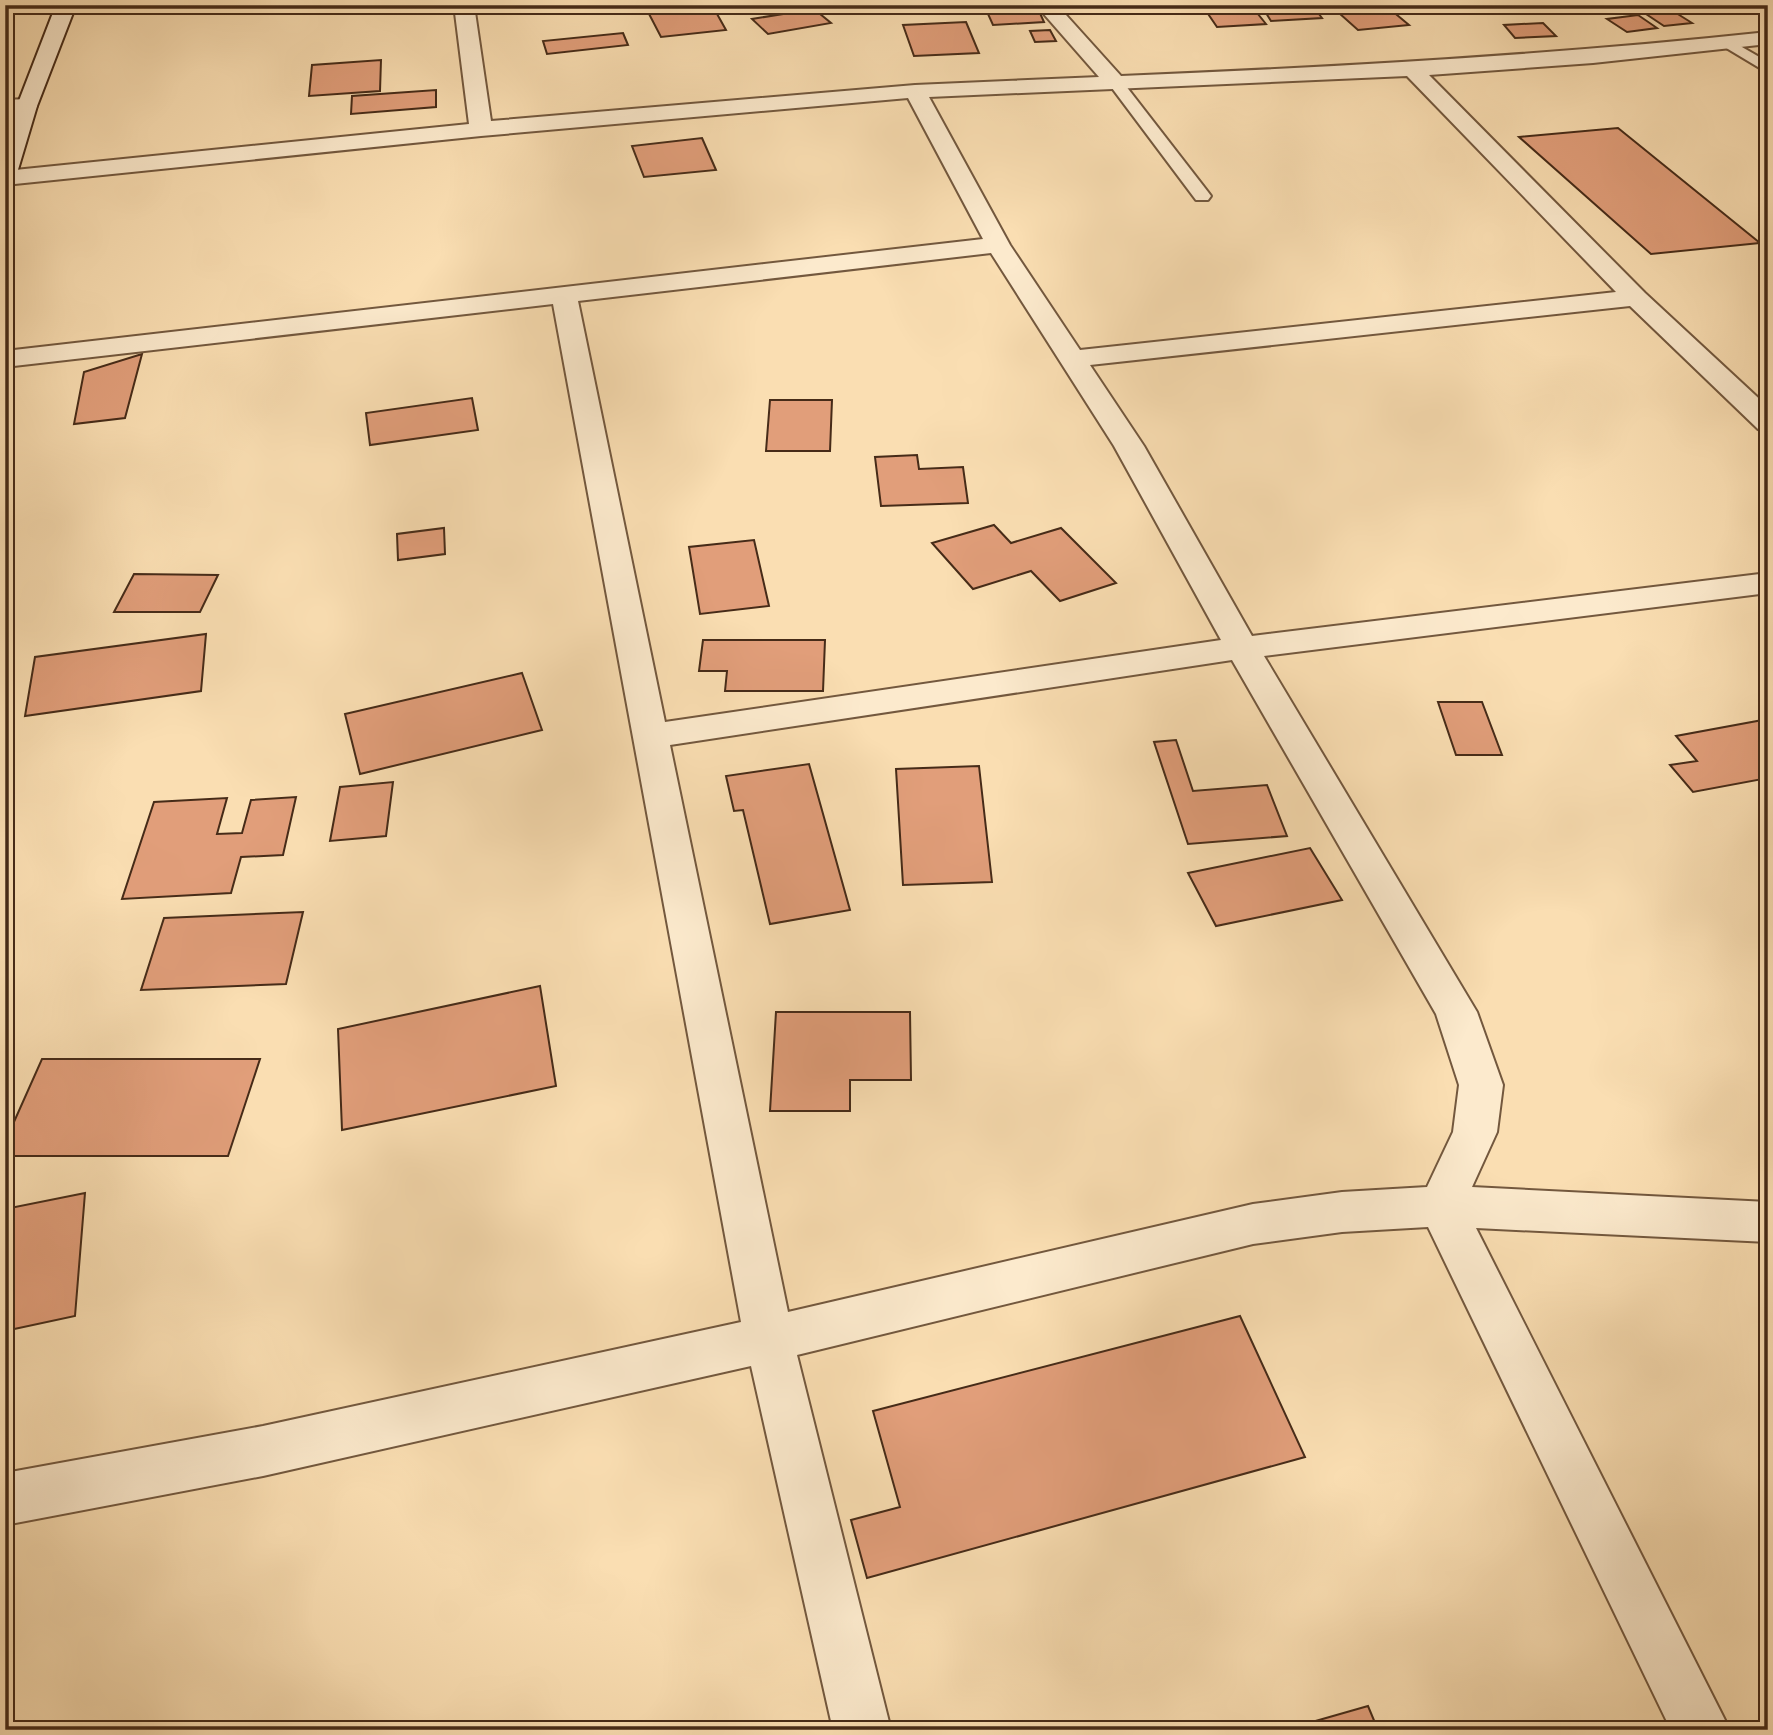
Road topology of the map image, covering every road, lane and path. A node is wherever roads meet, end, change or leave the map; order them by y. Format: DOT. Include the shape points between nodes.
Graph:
graph roads {
  1 [pos="66,5"];
  2 [pos="464,5"];
  3 [pos="1046,5"];
  4 [pos="1768,38"];
  5 [pos="1728,43"];
  6 [pos="1412,69"];
  7 [pos="1768,69"];
  8 [pos="1116,84"];
  9 [pos="915,91"];
  10 [pos="15,107"];
  11 [pos="481,129"];
  12 [pos="5,175"];
  13 [pos="1202,196"];
  14 [pos="998,245"];
  15 [pos="564,295"];
  16 [pos="1636,298"];
  17 [pos="5,359"];
  18 [pos="1070,359"];
  19 [pos="1768,423"];
  20 [pos="1768,583"];
  21 [pos="1242,648"];
  22 [pos="649,736"];
  23 [pos="1441,1206"];
  24 [pos="1768,1222"];
  25 [pos="769,1339"];
  26 [pos="5,1499"];
  27 [pos="862,1730"];
  28 [pos="1701,1730"];
  1 -- 10 [label="street"];
  2 -- 11 [label="street"];
  3 -- 8 [label="street"];
  4 -- 5 [label="street"];
  5 -- 6 [label="street"];
  5 -- 7 [label="lane"];
  6 -- 8 [label="street"];
  6 -- 16 [label="street"];
  8 -- 9 [label="street"];
  8 -- 13 [label="lane"];
  9 -- 11 [label="street"];
  9 -- 14 [label="street"];
  10 -- 12 [label="street"];
  11 -- 12 [label="street"];
  14 -- 15 [label="street"];
  14 -- 18 [label="street"];
  15 -- 17 [label="street"];
  15 -- 22 [label="street"];
  16 -- 18 [label="street"];
  16 -- 19 [label="street"];
  18 -- 21 [label="street" via="1129,446"];
  20 -- 21 [label="street"];
  21 -- 22 [label="street"];
  21 -- 23 [label="street" via="1456,1012 1481,1085 1475,1132"];
  22 -- 25 [label="street"];
  23 -- 24 [label="street"];
  23 -- 25 [label="street" via="1253,1224"];
  23 -- 28 [label="street"];
  25 -- 26 [label="street" via="263,1451"];
  25 -- 27 [label="street"];
}
